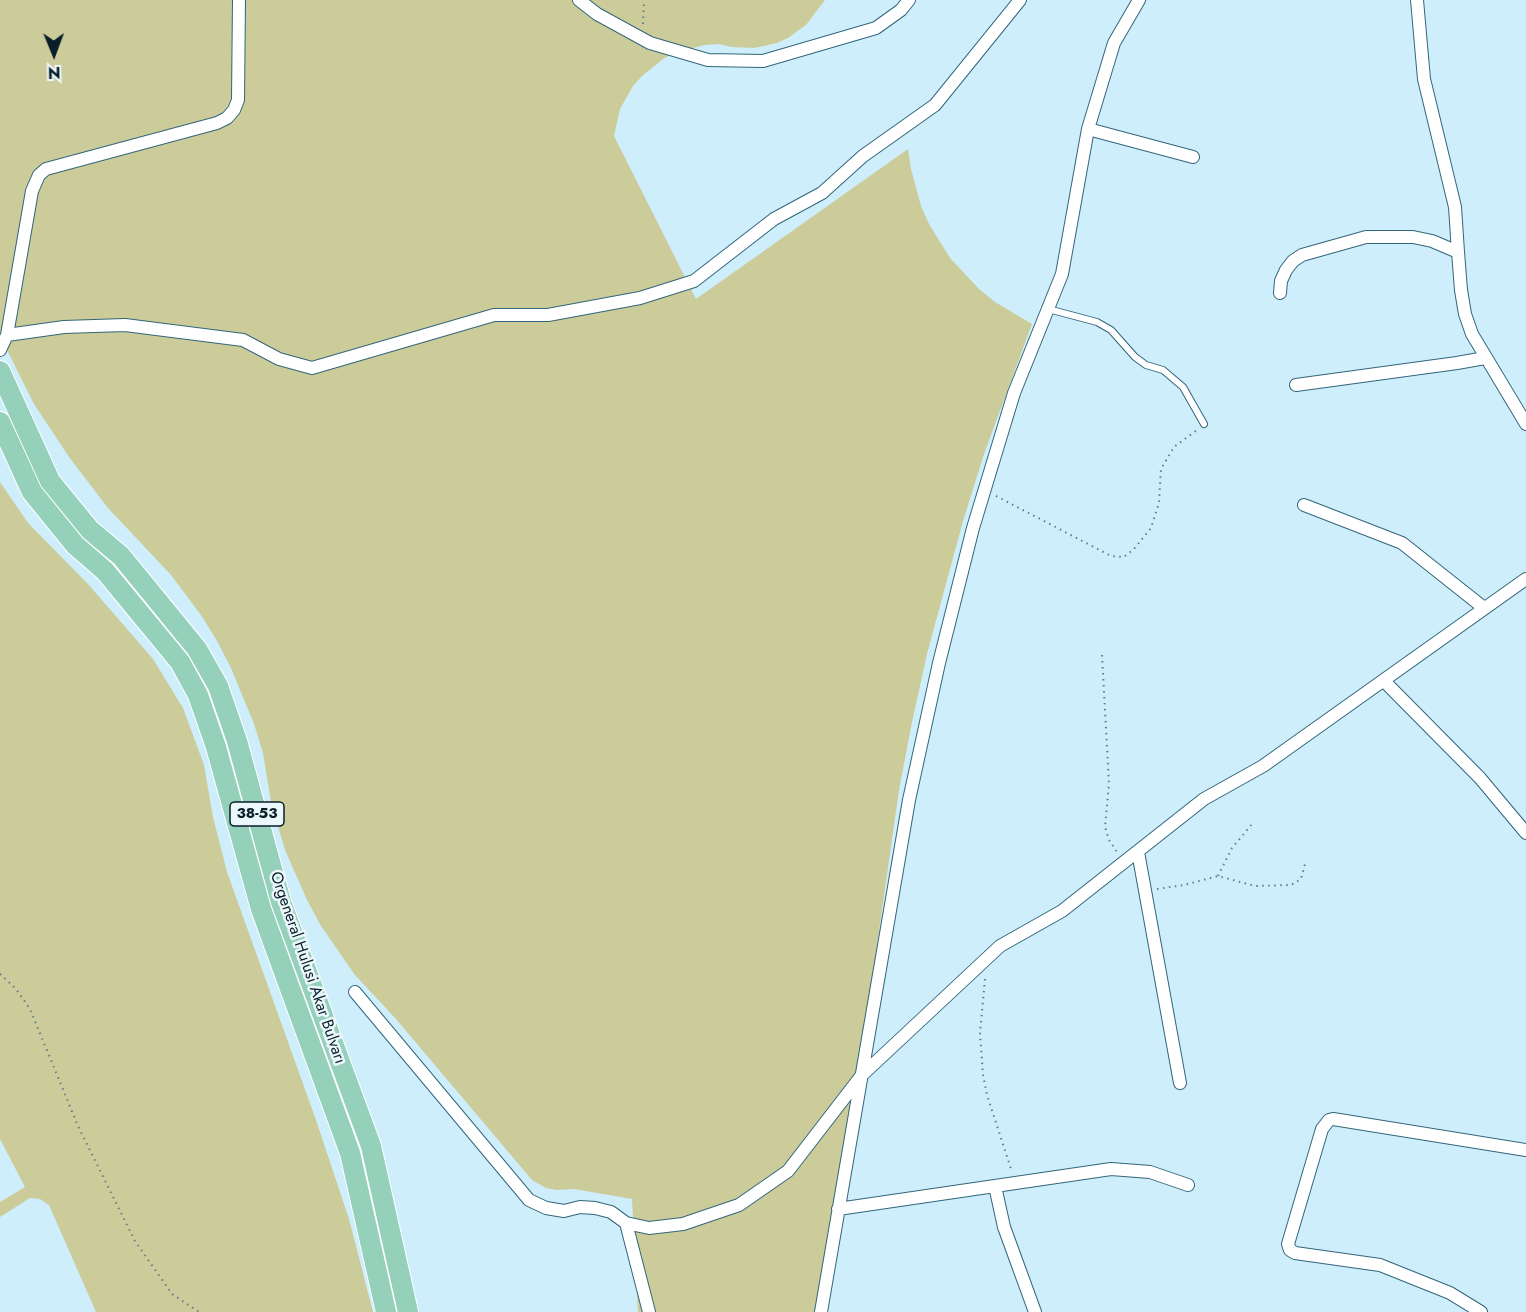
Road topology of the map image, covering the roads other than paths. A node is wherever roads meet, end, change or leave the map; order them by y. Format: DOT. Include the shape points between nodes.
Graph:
graph roads {
  1 [pos="238,0"];
  2 [pos="579,0"];
  3 [pos="909,0"];
  4 [pos="1020,0"];
  5 [pos="1140,0"];
  6 [pos="1417,0"];
  7 [pos="1088,129"];
  8 [pos="1193,157"];
  9 [pos="1458,252"];
  10 [pos="1280,293"];
  11 [pos="1047,309"];
  12 [pos="7,334"];
  13 [pos="0,350"];
  14 [pos="1485,358"];
  15 [pos="0,371"];
  16 [pos="1296,385"];
  17 [pos="0,422"];
  18 [pos="1526,423"];
  19 [pos="1204,424"];
  20 [pos="1304,505"];
  21 [pos="1526,579"];
  22 [pos="1484,608"];
  23 [pos="1384,681"];
  24 [pos="1526,833"];
  25 [pos="1138,852"];
  26 [pos="355,992"];
  27 [pos="861,1075"];
  28 [pos="1179,1083"];
  29 [pos="1526,1150"];
  30 [pos="1188,1185"];
  31 [pos="995,1186"];
  32 [pos="838,1209"];
  33 [pos="626,1223"];
  34 [pos="386,1312"];
  35 [pos="408,1312"];
  36 [pos="649,1312"];
  37 [pos="821,1312"];
  38 [pos="1035,1312"];
  39 [pos="1481,1312"];
  1 -- 12 [label="street" via="238,100 227,118 46,169 39,175 32,191"];
  2 -- 3 [label="street" via="650,43 708,60 763,61 876,28"];
  4 -- 12 [label="street" via="935,105 863,156 822,193 774,219 694,281 640,298 548,315 494,315 312,368 279,359 243,340 125,325"];
  5 -- 7 [label="street" via="1114,43"];
  6 -- 9 [label="street" via="1424,79 1455,207"];
  7 -- 8 [label="street"];
  7 -- 11 [label="street" via="1062,274"];
  9 -- 10 [label="street" via="1413,237 1366,237 1302,255 1286,270"];
  9 -- 14 [label="street" via="1465,314"];
  11 -- 19 [label="lane" via="1097,322 1111,330 1135,357 1163,370 1183,387"];
  11 -- 27 [label="street" via="1014,393 939,663 912,788"];
  12 -- 13 [label="street"];
  14 -- 16 [label="street"];
  14 -- 18 [label="street"];
  15 -- 35 [label="main road, Orgeneral Hulusi Akar Bulvarı / 38-53" via="51,481 90,530 121,556 197,649 218,686 281,902 371,1146"];
  17 -- 34 [label="main road, Orgeneral Hulusi Akar Bulvarı / 38-53" via="32,492 75,545 105,571 180,662 198,695 261,909 350,1153"];
  20 -- 22 [label="street" via="1402,543"];
  21 -- 22 [label="street"];
  22 -- 23 [label="street"];
  23 -- 24 [label="street" via="1480,778"];
  23 -- 25 [label="street" via="1263,766 1203,799"];
  25 -- 27 [label="street" via="1062,911 1000,946"];
  25 -- 28 [label="street"];
  26 -- 33 [label="street" via="529,1200 564,1211 596,1208"];
  27 -- 32 [label="street"];
  27 -- 33 [label="street" via="788,1171 740,1205 683,1224 649,1228"];
  29 -- 39 [label="street" via="1329,1120 1322,1129 1288,1244 1294,1253 1380,1265 1450,1293"];
  30 -- 31 [label="street" via="1150,1172 1111,1169"];
  31 -- 32 [label="street"];
  31 -- 38 [label="street" via="1004,1227"];
  32 -- 37 [label="street"];
  33 -- 36 [label="street"];
}
